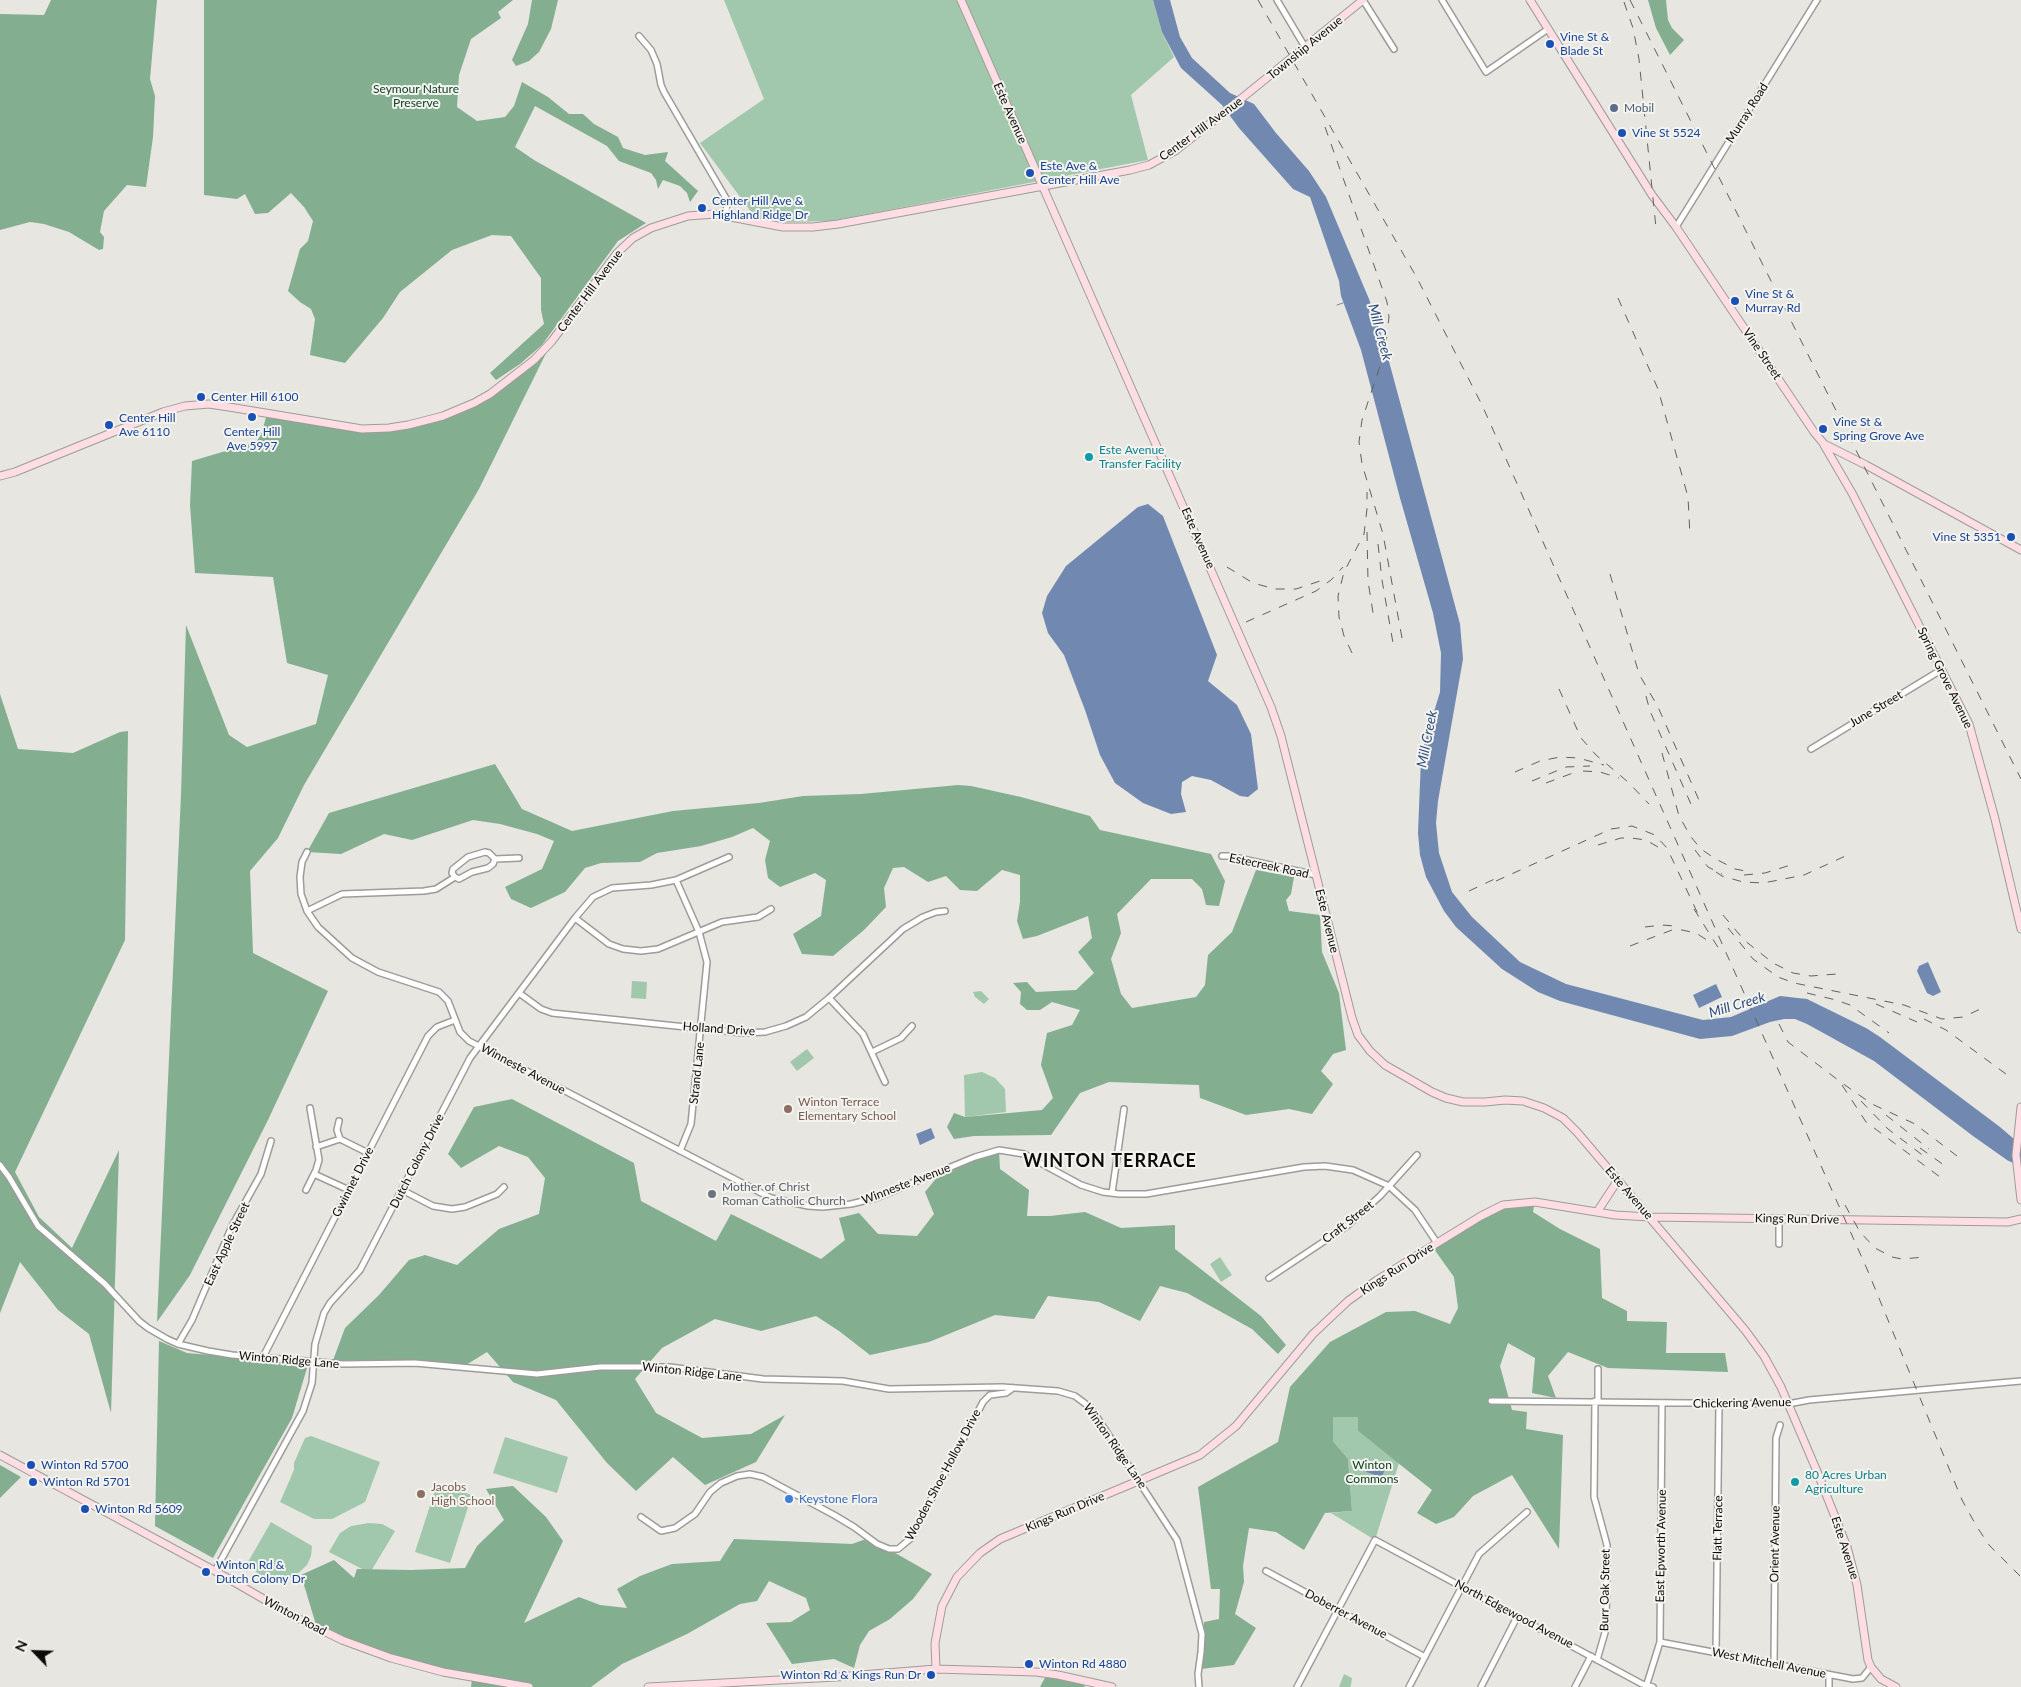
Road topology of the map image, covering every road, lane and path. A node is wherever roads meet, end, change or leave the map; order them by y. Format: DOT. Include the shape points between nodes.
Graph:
graph roads {
  1 [pos="961,0"];
  2 [pos="1277,0"];
  3 [pos="1363,0"];
  4 [pos="1442,0"];
  5 [pos="1530,0"];
  6 [pos="1817,0"];
  7 [pos="1548,29"];
  8 [pos="639,36"];
  9 [pos="1305,47"];
  10 [pos="1394,49"];
  11 [pos="1246,95"];
  12 [pos="1042,186"];
  13 [pos="726,215"];
  14 [pos="1676,227"];
  15 [pos="1824,444"];
  16 [pos="0,476"];
  17 [pos="2021,550"];
  18 [pos="1941,670"];
  19 [pos="1810,749"];
  20 [pos="307,852"];
  21 [pos="1222,856"];
  22 [pos="729,857"];
  23 [pos="519,858"];
  24 [pos="495,859"];
  25 [pos="1316,875"];
  26 [pos="455,877"];
  27 [pos="676,880"];
  28 [pos="2018,904"];
  29 [pos="770,909"];
  30 [pos="307,911"];
  31 [pos="944,911"];
  32 [pos="575,918"];
  33 [pos="2021,929"];
  34 [pos="699,932"];
  35 [pos="519,993"];
  36 [pos="830,998"];
  37 [pos="455,1020"];
  38 [pos="912,1026"];
  39 [pos="701,1029"];
  40 [pos="479,1047"];
  41 [pos="872,1052"];
  42 [pos="885,1082"];
  43 [pos="2021,1107"];
  44 [pos="310,1108"];
  45 [pos="1124,1109"];
  46 [pos="339,1121"];
  47 [pos="340,1139"];
  48 [pos="271,1141"];
  49 [pos="316,1147"];
  50 [pos="680,1151"];
  51 [pos="368,1153"];
  52 [pos="1417,1155"];
  53 [pos="0,1165"];
  54 [pos="314,1174"];
  55 [pos="1618,1180"];
  56 [pos="1389,1186"];
  57 [pos="504,1187"];
  58 [pos="306,1190"];
  59 [pos="349,1190"];
  60 [pos="402,1190"];
  61 [pos="1112,1193"];
  62 [pos="2021,1200"];
  63 [pos="1597,1212"];
  64 [pos="1650,1217"];
  65 [pos="1779,1219"];
  66 [pos="2021,1219"];
  67 [pos="1437,1243"];
  68 [pos="1778,1244"];
  69 [pos="1269,1278"];
  70 [pos="178,1344"];
  71 [pos="263,1357"];
  72 [pos="314,1362"];
  73 [pos="1598,1369"];
  74 [pos="2021,1381"];
  75 [pos="1013,1388"];
  76 [pos="1491,1401"];
  77 [pos="1596,1401"];
  78 [pos="1662,1403"];
  79 [pos="1719,1404"];
  80 [pos="1788,1404"];
  81 [pos="1780,1425"];
  82 [pos="0,1455"];
  83 [pos="1140,1481"];
  84 [pos="1527,1512"];
  85 [pos="641,1517"];
  86 [pos="215,1571"];
  87 [pos="1266,1571"];
  88 [pos="1462,1586"];
  89 [pos="1338,1610"];
  90 [pos="1518,1617"];
  91 [pos="1660,1642"];
  92 [pos="1716,1652"];
  93 [pos="1591,1656"];
  94 [pos="1425,1657"];
  95 [pos="1597,1660"];
  96 [pos="1774,1664"];
  97 [pos="1871,1667"];
  98 [pos="936,1669"];
  99 [pos="1829,1675"];
  100 [pos="1649,1686"];
  101 [pos="529,1687"];
  102 [pos="648,1687"];
  103 [pos="1112,1687"];
  104 [pos="1200,1687"];
  105 [pos="1297,1687"];
  106 [pos="1409,1687"];
  107 [pos="1481,1687"];
  108 [pos="1574,1687"];
  109 [pos="1829,1687"];
  110 [pos="1896,1687"];
  1 -- 12 [label="main road, Este Avenue"];
  2 -- 9 [label="street"];
  3 -- 9 [label="main road, Township Avenue"];
  3 -- 10 [label="street"];
  4 -- 7 [label="street" via="1486,72"];
  5 -- 7 [label="main road, Vine Street"];
  6 -- 14 [label="street, Murray Road"];
  7 -- 14 [label="main road, Vine Street" via="1652,195"];
  8 -- 13 [label="street" via="651,50 668,100 727,200"];
  9 -- 11 [label="main road, Township Avenue"];
  11 -- 12 [label="main road, Center Hill Avenue" via="1173,152 1149,165"];
  12 -- 13 [label="main road, Center Hill Avenue" via="813,227 783,227"];
  12 -- 25 [label="main road, Este Avenue" via="1271,707"];
  13 -- 16 [label="main road, Center Hill Avenue" via="676,219 633,238 611,260 552,341 534,360 490,394 443,416 395,427 362,429 216,405 185,406"];
  14 -- 15 [label="main road, Vine Street"];
  15 -- 17 [label="main road, Vine Street"];
  15 -- 18 [label="main road, Spring Grove Avenue"];
  18 -- 19 [label="street, June Street"];
  18 -- 28 [label="main road, Spring Grove Avenue" via="1973,736"];
  20 -- 30 [label="street, Winneste Avenue" via="300,877"];
  21 -- 25 [label="street, Estecreek Road"];
  22 -- 27 [label="street, Dutch Colony Drive"];
  23 -- 24 [label="street"];
  24 -- 26 [label="street" via="488,868 459,879"];
  24 -- 26 [label="street" via="485,852 468,857 453,869"];
  25 -- 55 [label="main road, Este Avenue" via="1352,1018 1363,1042 1376,1058 1446,1098 1474,1102 1514,1100 1554,1112 1577,1132"];
  26 -- 30 [label="street" via="429,890 342,894"];
  27 -- 32 [label="street, Dutch Colony Drive" via="605,890 588,902"];
  27 -- 34 [label="street, Strand Lane"];
  28 -- 33 [label="main road, Spring Grove Avenue"];
  29 -- 34 [label="street" via="758,917 722,922"];
  30 -- 37 [label="street, Winneste Avenue" via="318,927 357,962 438,992 448,1001"];
  31 -- 36 [label="street, Holland Drive" via="923,917 903,929"];
  32 -- 34 [label="street" via="603,941 632,951 658,949"];
  32 -- 35 [label="street, Dutch Colony Drive"];
  34 -- 39 [label="street, Strand Lane" via="707,962"];
  35 -- 39 [label="street, Holland Drive" via="540,1009 552,1013"];
  35 -- 40 [label="street, Dutch Colony Drive"];
  36 -- 39 [label="street, Holland Drive" via="806,1017 776,1030 743,1033"];
  36 -- 41 [label="street" via="863,1034"];
  37 -- 40 [label="street, Winneste Avenue" via="462,1035"];
  37 -- 51 [label="street, Gwinnet Drive" via="437,1027 428,1036"];
  38 -- 41 [label="street" via="901,1038"];
  39 -- 50 [label="street, Strand Lane" via="691,1124"];
  40 -- 50 [label="street, Winneste Avenue"];
  40 -- 60 [label="street, Dutch Colony Drive" via="447,1100"];
  41 -- 42 [label="street"];
  43 -- 62 [label="main road" via="2017,1176"];
  44 -- 49 [label="street"];
  45 -- 61 [label="street"];
  46 -- 47 [label="street"];
  47 -- 49 [label="street"];
  47 -- 51 [label="street"];
  48 -- 70 [label="street, East Apple Street" via="260,1174 232,1226 192,1320"];
  49 -- 54 [label="street" via="319,1160"];
  50 -- 61 [label="street, Winneste Avenue" via="765,1195 808,1206 864,1202 999,1150 1024,1154 1074,1182"];
  51 -- 59 [label="street, Gwinnet Drive"];
  52 -- 56 [label="street, Craft Street"];
  53 -- 70 [label="street, Winton Ridge Lane" via="31,1217 46,1234 96,1275 148,1328"];
  54 -- 58 [label="street"];
  54 -- 59 [label="street"];
  55 -- 63 [label="main road"];
  55 -- 64 [label="main road, Este Avenue"];
  56 -- 61 [label="street, Winneste Avenue" via="1353,1170 1316,1166 1146,1194"];
  56 -- 67 [label="street, Winneste Avenue" via="1415,1210"];
  56 -- 69 [label="street, Craft Street" via="1347,1226"];
  57 -- 60 [label="street" via="497,1194 452,1209 433,1206"];
  59 -- 71 [label="street, Gwinnet Drive"];
  60 -- 72 [label="street, Dutch Colony Drive" via="360,1270 324,1313 317,1333"];
  63 -- 64 [label="main road, Kings Run Drive"];
  63 -- 67 [label="main road, Kings Run Drive" via="1540,1202 1512,1203 1494,1208"];
  64 -- 65 [label="main road, Kings Run Drive"];
  64 -- 80 [label="main road, Este Avenue" via="1744,1330 1773,1372"];
  65 -- 66 [label="main road, Kings Run Drive" via="2008,1222"];
  65 -- 68 [label="street"];
  67 -- 83 [label="main road, Kings Run Drive" via="1348,1301 1313,1334 1246,1415 1214,1445 1196,1458"];
  70 -- 71 [label="street, Winton Ridge Lane" via="232,1355"];
  71 -- 72 [label="street, Winton Ridge Lane"];
  72 -- 75 [label="street, Winton Ridge Lane" via="415,1363 537,1374 600,1367 650,1366 763,1379 843,1381 889,1390"];
  72 -- 86 [label="street, Dutch Colony Drive" via="312,1383 303,1410"];
  73 -- 77 [label="street, Burr Oak Street"];
  74 -- 80 [label="street, Chickering Avenue"];
  75 -- 83 [label="street, Winton Ridge Lane" via="1062,1391 1081,1399 1091,1408"];
  75 -- 85 [label="street, Wooden Shoe Hollow Drive" via="1006,1393 990,1395 983,1402 910,1539 898,1549 877,1544 834,1515 763,1477 750,1474 721,1483 710,1492 695,1514 675,1528 661,1531"];
  76 -- 77 [label="street, Chickering Avenue"];
  77 -- 78 [label="street, Chickering Avenue"];
  77 -- 95 [label="street, Burr Oak Street" via="1594,1497 1607,1545 1606,1629"];
  78 -- 79 [label="street, Chickering Avenue"];
  78 -- 91 [label="street, East Epworth Avenue"];
  79 -- 80 [label="street, Chickering Avenue"];
  79 -- 92 [label="street, Flatt Terrace"];
  80 -- 97 [label="main road, Este Avenue" via="1847,1547"];
  81 -- 96 [label="street, Orient Avenue" via="1776,1438"];
  82 -- 86 [label="main road, Winton Road"];
  83 -- 98 [label="main road, Kings Run Drive" via="1000,1539 970,1562 951,1586 940,1613 934,1643"];
  83 -- 104 [label="street, Winton Ridge Lane" via="1181,1550 1202,1634"];
  84 -- 88 [label="street" via="1483,1550"];
  86 -- 101 [label="main road, Winton Road" via="301,1620 366,1649 444,1672"];
  87 -- 89 [label="street, Doberrer Avenue"];
  88 -- 89 [label="street, North Edgewood Avenue" via="1375,1540"];
  88 -- 90 [label="street, North Edgewood Avenue"];
  88 -- 94 [label="street"];
  89 -- 94 [label="street, Doberrer Avenue"];
  89 -- 105 [label="street"];
  90 -- 93 [label="street, North Edgewood Avenue"];
  90 -- 107 [label="street"];
  91 -- 92 [label="street, West Mitchell Avenue"];
  91 -- 100 [label="street, East Epworth Avenue"];
  92 -- 96 [label="street, West Mitchell Avenue"];
  93 -- 95 [label="street, North Edgewood Avenue"];
  93 -- 108 [label="street"];
  94 -- 106 [label="street"];
  95 -- 100 [label="street, North Edgewood Avenue"];
  96 -- 99 [label="street, West Mitchell Avenue"];
  97 -- 99 [label="street, West Mitchell Avenue" via="1860,1678"];
  97 -- 110 [label="main road"];
  98 -- 102 [label="main road"];
  98 -- 103 [label="main road" via="1036,1672"];
  99 -- 109 [label="street"];
}
